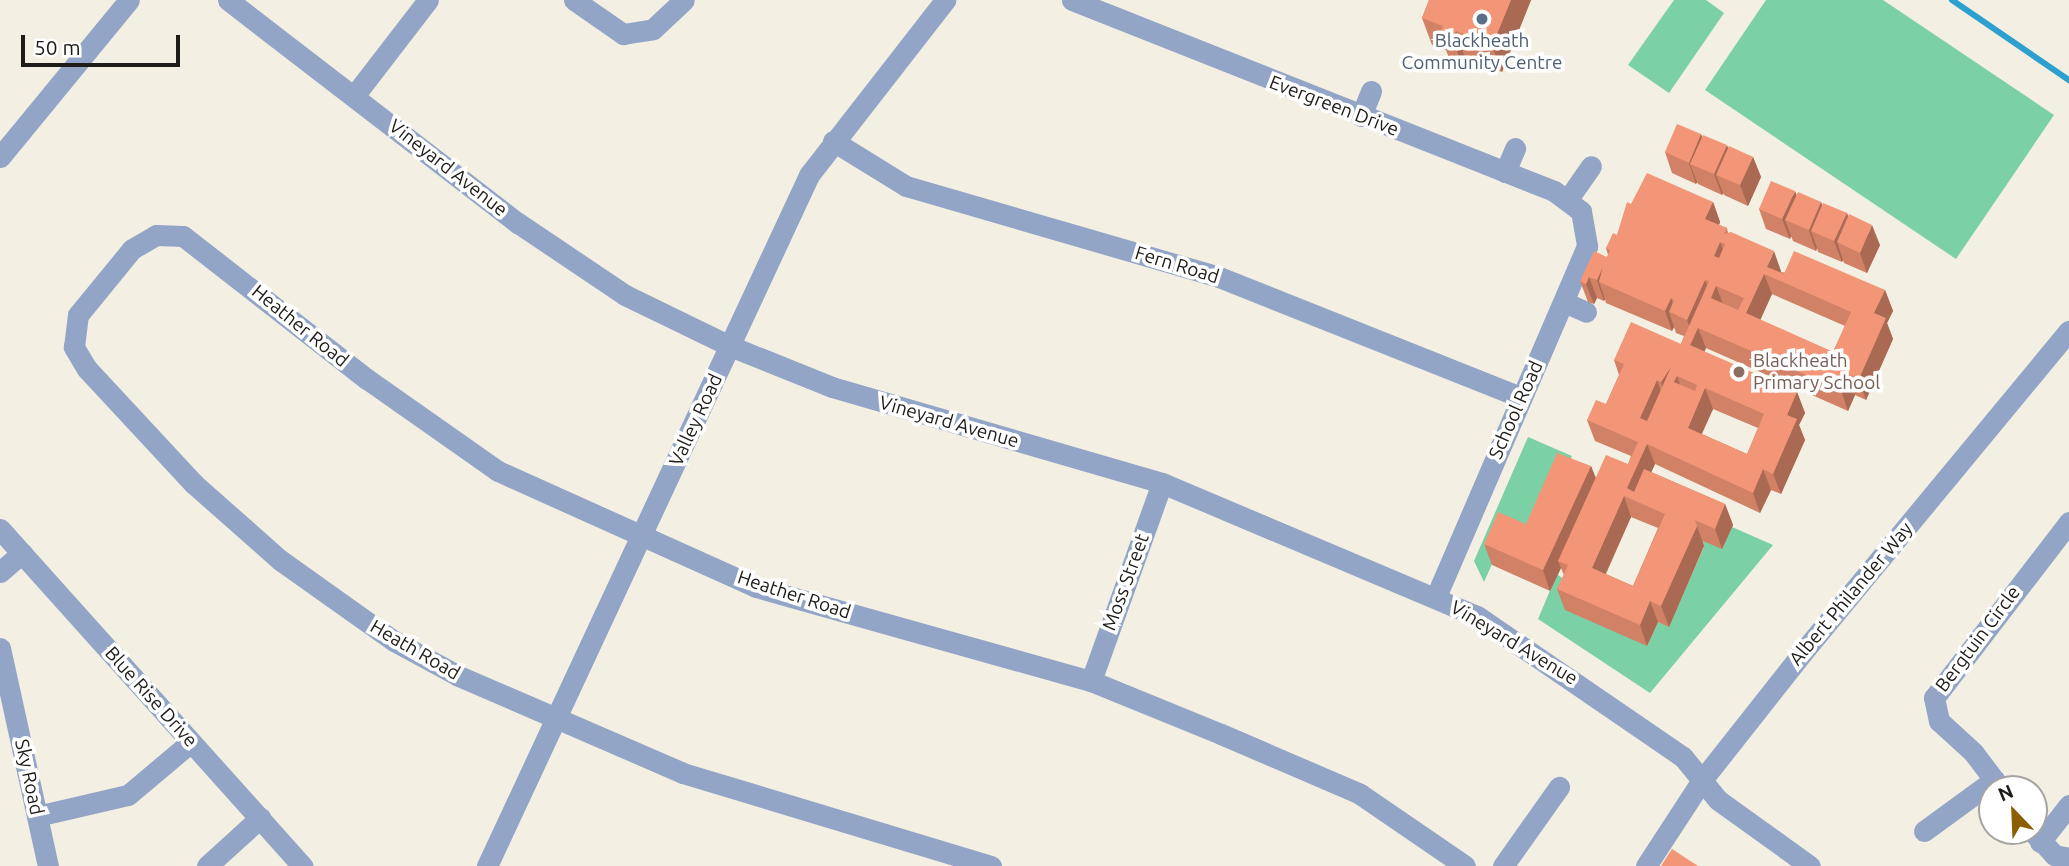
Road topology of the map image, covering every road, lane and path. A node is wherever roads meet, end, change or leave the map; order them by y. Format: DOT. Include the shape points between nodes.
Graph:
graph roads {
  1 [pos="129,0"];
  2 [pos="228,0"];
  3 [pos="428,0"];
  4 [pos="574,0"];
  5 [pos="684,0"];
  6 [pos="945,0"];
  7 [pos="1072,0"];
  8 [pos="1371,91"];
  9 [pos="354,96"];
  10 [pos="1361,116"];
  11 [pos="833,141"];
  12 [pos="1515,148"];
  13 [pos="0,157"];
  14 [pos="1591,166"];
  15 [pos="1505,172"];
  16 [pos="1568,199"];
  17 [pos="1586,222"];
  18 [pos="169,233"];
  19 [pos="1564,302"];
  20 [pos="1586,312"];
  21 [pos="2069,331"];
  22 [pos="730,346"];
  23 [pos="1521,397"];
  24 [pos="1161,483"];
  25 [pos="2069,522"];
  26 [pos="0,529"];
  27 [pos="642,535"];
  28 [pos="22,553"];
  29 [pos="0,572"];
  30 [pos="1436,596"];
  31 [pos="0,648"];
  32 [pos="1091,681"];
  33 [pos="557,720"];
  34 [pos="191,742"];
  35 [pos="1990,775"];
  36 [pos="1703,780"];
  37 [pos="1559,787"];
  38 [pos="1978,797"];
  39 [pos="2069,805"];
  40 [pos="37,816"];
  41 [pos="260,818"];
  42 [pos="2048,825"];
  43 [pos="1924,831"];
  44 [pos="2044,845"];
  45 [pos="2069,858"];
  46 [pos="1795,862"];
  47 [pos="48,866"];
  48 [pos="208,866"];
  49 [pos="302,866"];
  50 [pos="487,866"];
  51 [pos="991,866"];
  52 [pos="1465,866"];
  53 [pos="1503,866"];
  54 [pos="1646,866"];
  1 -- 13 [label="street"];
  2 -- 9 [label="street, Vineyard Avenue"];
  3 -- 9 [label="street"];
  4 -- 5 [label="street" via="622,34 653,29 671,17"];
  6 -- 11 [label="street, Valley Road"];
  7 -- 10 [label="street, Evergreen Drive"];
  8 -- 10 [label="street"];
  9 -- 22 [label="street, Vineyard Avenue" via="583,270"];
  10 -- 15 [label="street, Evergreen Drive"];
  11 -- 22 [label="street, Valley Road" via="809,175"];
  11 -- 23 [label="street, Fern Road" via="906,186 1219,277"];
  12 -- 15 [label="street"];
  14 -- 16 [label="street"];
  15 -- 16 [label="street, Evergreen Drive"];
  16 -- 17 [label="street, Evergreen Drive"];
  17 -- 19 [label="street, School Road" via="1587,246"];
  18 -- 27 [label="street, Heather Road" via="202,248 367,379 498,471"];
  18 -- 33 [label="street, Heath Road" via="132,249 78,315 74,347 87,369 194,484 280,560 394,641 457,676"];
  19 -- 20 [label="street"];
  19 -- 23 [label="street, School Road"];
  21 -- 36 [label="street, Albert Philander Way"];
  22 -- 24 [label="street, Vineyard Avenue" via="887,404"];
  22 -- 27 [label="street, Valley Road"];
  23 -- 30 [label="street, School Road"];
  24 -- 30 [label="street, Vineyard Avenue"];
  24 -- 32 [label="street, Moss Street"];
  25 -- 35 [label="street, Bergtuin Circle" via="1934,698 1939,721"];
  26 -- 28 [label="street, Blue Rise Drive"];
  27 -- 32 [label="street, Heather Road" via="756,587"];
  27 -- 33 [label="street, Valley Road"];
  28 -- 29 [label="street"];
  28 -- 34 [label="street, Blue Rise Drive"];
  30 -- 36 [label="street, Vineyard Avenue" via="1477,616 1615,706 1683,757"];
  31 -- 40 [label="street, Sky Road"];
  32 -- 52 [label="street, Heather Road" via="1360,794"];
  33 -- 50 [label="street, Valley Road"];
  33 -- 51 [label="street, Heath Road" via="683,773"];
  34 -- 40 [label="street" via="128,795"];
  34 -- 41 [label="street, Blue Rise Drive"];
  36 -- 46 [label="street, Vineyard Avenue" via="1718,800"];
  36 -- 54 [label="street, Albert Philander Way"];
  37 -- 53 [label="street"];
  38 -- 43 [label="street"];
  39 -- 42 [label="street"];
  40 -- 47 [label="street, Sky Road"];
  41 -- 48 [label="street"];
  41 -- 49 [label="street, Blue Rise Drive"];
  44 -- 45 [label="street" via="2054,856"];
}
